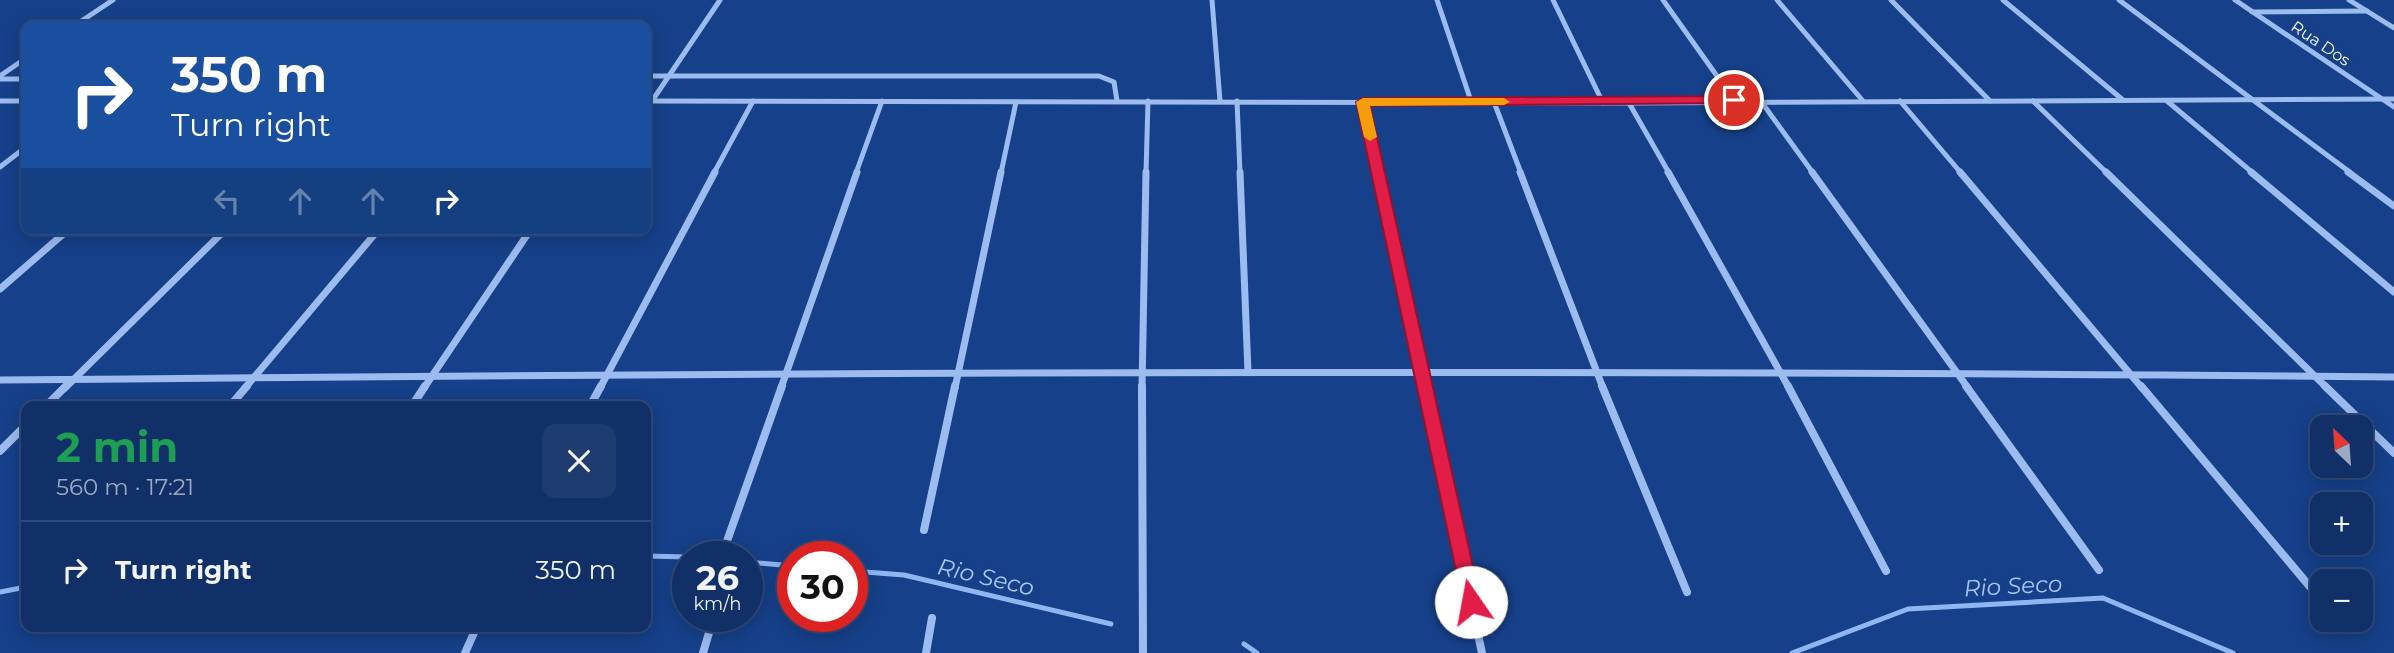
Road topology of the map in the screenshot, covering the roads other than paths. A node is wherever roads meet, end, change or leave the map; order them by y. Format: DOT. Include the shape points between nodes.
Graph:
graph roads {
  1 [pos="113,0"];
  2 [pos="720,0"];
  3 [pos="1212,0"];
  4 [pos="1437,0"];
  5 [pos="1553,0"];
  6 [pos="1663,0"];
  7 [pos="1777,0"];
  8 [pos="1891,0"];
  9 [pos="2003,0"];
  10 [pos="2119,0"];
  11 [pos="2235,0"];
  12 [pos="2349,0"];
  13 [pos="2367,11"];
  14 [pos="2252,12"];
  15 [pos="82,21"];
  16 [pos="2394,28"];
  17 [pos="21,62"];
  18 [pos="651,76"];
  19 [pos="669,76"];
  20 [pos="0,77"];
  21 [pos="21,79"];
  22 [pos="651,98"];
  23 [pos="2382,99"];
  24 [pos="2394,99"];
  25 [pos="1734,100"];
  26 [pos="1760,100"];
  27 [pos="1900,100"];
  28 [pos="2124,100"];
  29 [pos="0,101"];
  30 [pos="21,101"];
  31 [pos="651,101"];
  32 [pos="753,101"];
  33 [pos="882,101"];
  34 [pos="1116,101"];
  35 [pos="1148,101"];
  36 [pos="1220,101"];
  37 [pos="1237,101"];
  38 [pos="1471,101"];
  39 [pos="1863,101"];
  40 [pos="1990,101"];
  41 [pos="2032,101"];
  42 [pos="2167,101"];
  43 [pos="2254,101"];
  44 [pos="1016,102"];
  45 [pos="1363,102"];
  46 [pos="1494,102"];
  47 [pos="1603,103"];
  48 [pos="1629,103"];
  49 [pos="2394,107"];
  50 [pos="21,151"];
  51 [pos="0,167"];
  52 [pos="2394,206"];
  53 [pos="62,235"];
  54 [pos="220,235"];
  55 [pos="374,235"];
  56 [pos="527,235"];
  57 [pos="0,289"];
  58 [pos="2394,292"];
  59 [pos="1780,371"];
  60 [pos="787,372"];
  61 [pos="1248,372"];
  62 [pos="1596,372"];
  63 [pos="958,373"];
  64 [pos="1142,373"];
  65 [pos="1423,373"];
  66 [pos="609,374"];
  67 [pos="1958,374"];
  68 [pos="2131,374"];
  69 [pos="256,376"];
  70 [pos="431,377"];
  71 [pos="2317,377"];
  72 [pos="2394,377"];
  73 [pos="73,379"];
  74 [pos="0,380"];
  75 [pos="51,401"];
  76 [pos="234,401"];
  77 [pos="415,401"];
  78 [pos="593,401"];
  79 [pos="21,430"];
  80 [pos="0,451"];
  81 [pos="2394,453"];
  82 [pos="924,530"];
  83 [pos="727,541"];
  84 [pos="2099,570"];
  85 [pos="1886,571"];
  86 [pos="2310,587"];
  87 [pos="1687,592"];
  88 [pos="932,618"];
  89 [pos="474,632"];
  90 [pos="709,632"];
  91 [pos="465,653"];
  92 [pos="703,653"];
  93 [pos="926,653"];
  94 [pos="1143,653"];
  95 [pos="1482,653"];
  1 -- 15 [label="street"];
  2 -- 19 [label="street"];
  3 -- 36 [label="street"];
  4 -- 38 [label="street"];
  5 -- 47 [label="street"];
  6 -- 25 [label="street"];
  7 -- 39 [label="street"];
  8 -- 40 [label="street"];
  9 -- 28 [label="street"];
  10 -- 43 [label="street"];
  11 -- 14 [label="street, Rua Dos"];
  12 -- 13 [label="street"];
  13 -- 14 [label="street"];
  13 -- 16 [label="street"];
  14 -- 23 [label="street, Rua Dos"];
  17 -- 20 [label="street"];
  18 -- 19 [label="street"];
  19 -- 22 [label="street"];
  19 -- 34 [label="street" via="1099,76 1114,82"];
  20 -- 21 [label="street"];
  23 -- 24 [label="street"];
  23 -- 43 [label="street"];
  23 -- 49 [label="street, Rua Dos"];
  25 -- 26 [label="street"];
  25 -- 48 [label="street"];
  26 -- 39 [label="street"];
  26 -- 67 [label="street"];
  27 -- 39 [label="street"];
  27 -- 40 [label="street"];
  27 -- 68 [label="street"];
  28 -- 41 [label="street"];
  28 -- 42 [label="street"];
  29 -- 30 [label="street"];
  31 -- 32 [label="street"];
  32 -- 33 [label="street"];
  32 -- 66 [label="street"];
  33 -- 44 [label="street"];
  33 -- 60 [label="street"];
  34 -- 35 [label="street"];
  34 -- 44 [label="street"];
  35 -- 36 [label="street"];
  35 -- 64 [label="street"];
  36 -- 37 [label="street"];
  37 -- 45 [label="street"];
  37 -- 61 [label="street"];
  38 -- 45 [label="street"];
  38 -- 46 [label="street"];
  40 -- 41 [label="street"];
  41 -- 71 [label="street"];
  42 -- 43 [label="street"];
  42 -- 58 [label="street"];
  43 -- 52 [label="street"];
  44 -- 63 [label="street"];
  45 -- 65 [label="street"];
  46 -- 47 [label="street"];
  46 -- 62 [label="street"];
  47 -- 48 [label="street"];
  48 -- 59 [label="street"];
  50 -- 51 [label="street"];
  53 -- 57 [label="street"];
  54 -- 73 [label="street"];
  55 -- 69 [label="street"];
  56 -- 70 [label="street"];
  59 -- 62 [label="street"];
  59 -- 67 [label="street"];
  59 -- 85 [label="street"];
  60 -- 63 [label="street"];
  60 -- 66 [label="street"];
  60 -- 83 [label="street"];
  61 -- 64 [label="street"];
  61 -- 65 [label="street"];
  62 -- 65 [label="street"];
  62 -- 87 [label="street"];
  63 -- 64 [label="street"];
  63 -- 82 [label="street"];
  64 -- 94 [label="street"];
  65 -- 95 [label="street"];
  66 -- 70 [label="street"];
  66 -- 78 [label="street"];
  67 -- 68 [label="street"];
  67 -- 84 [label="street"];
  68 -- 71 [label="street"];
  68 -- 86 [label="street"];
  69 -- 70 [label="street"];
  69 -- 73 [label="street"];
  69 -- 76 [label="street"];
  70 -- 77 [label="street"];
  71 -- 72 [label="street"];
  71 -- 81 [label="street"];
  73 -- 74 [label="street"];
  73 -- 75 [label="street"];
  79 -- 80 [label="street"];
  88 -- 93 [label="street"];
  89 -- 91 [label="street"];
  90 -- 92 [label="street"];
}
